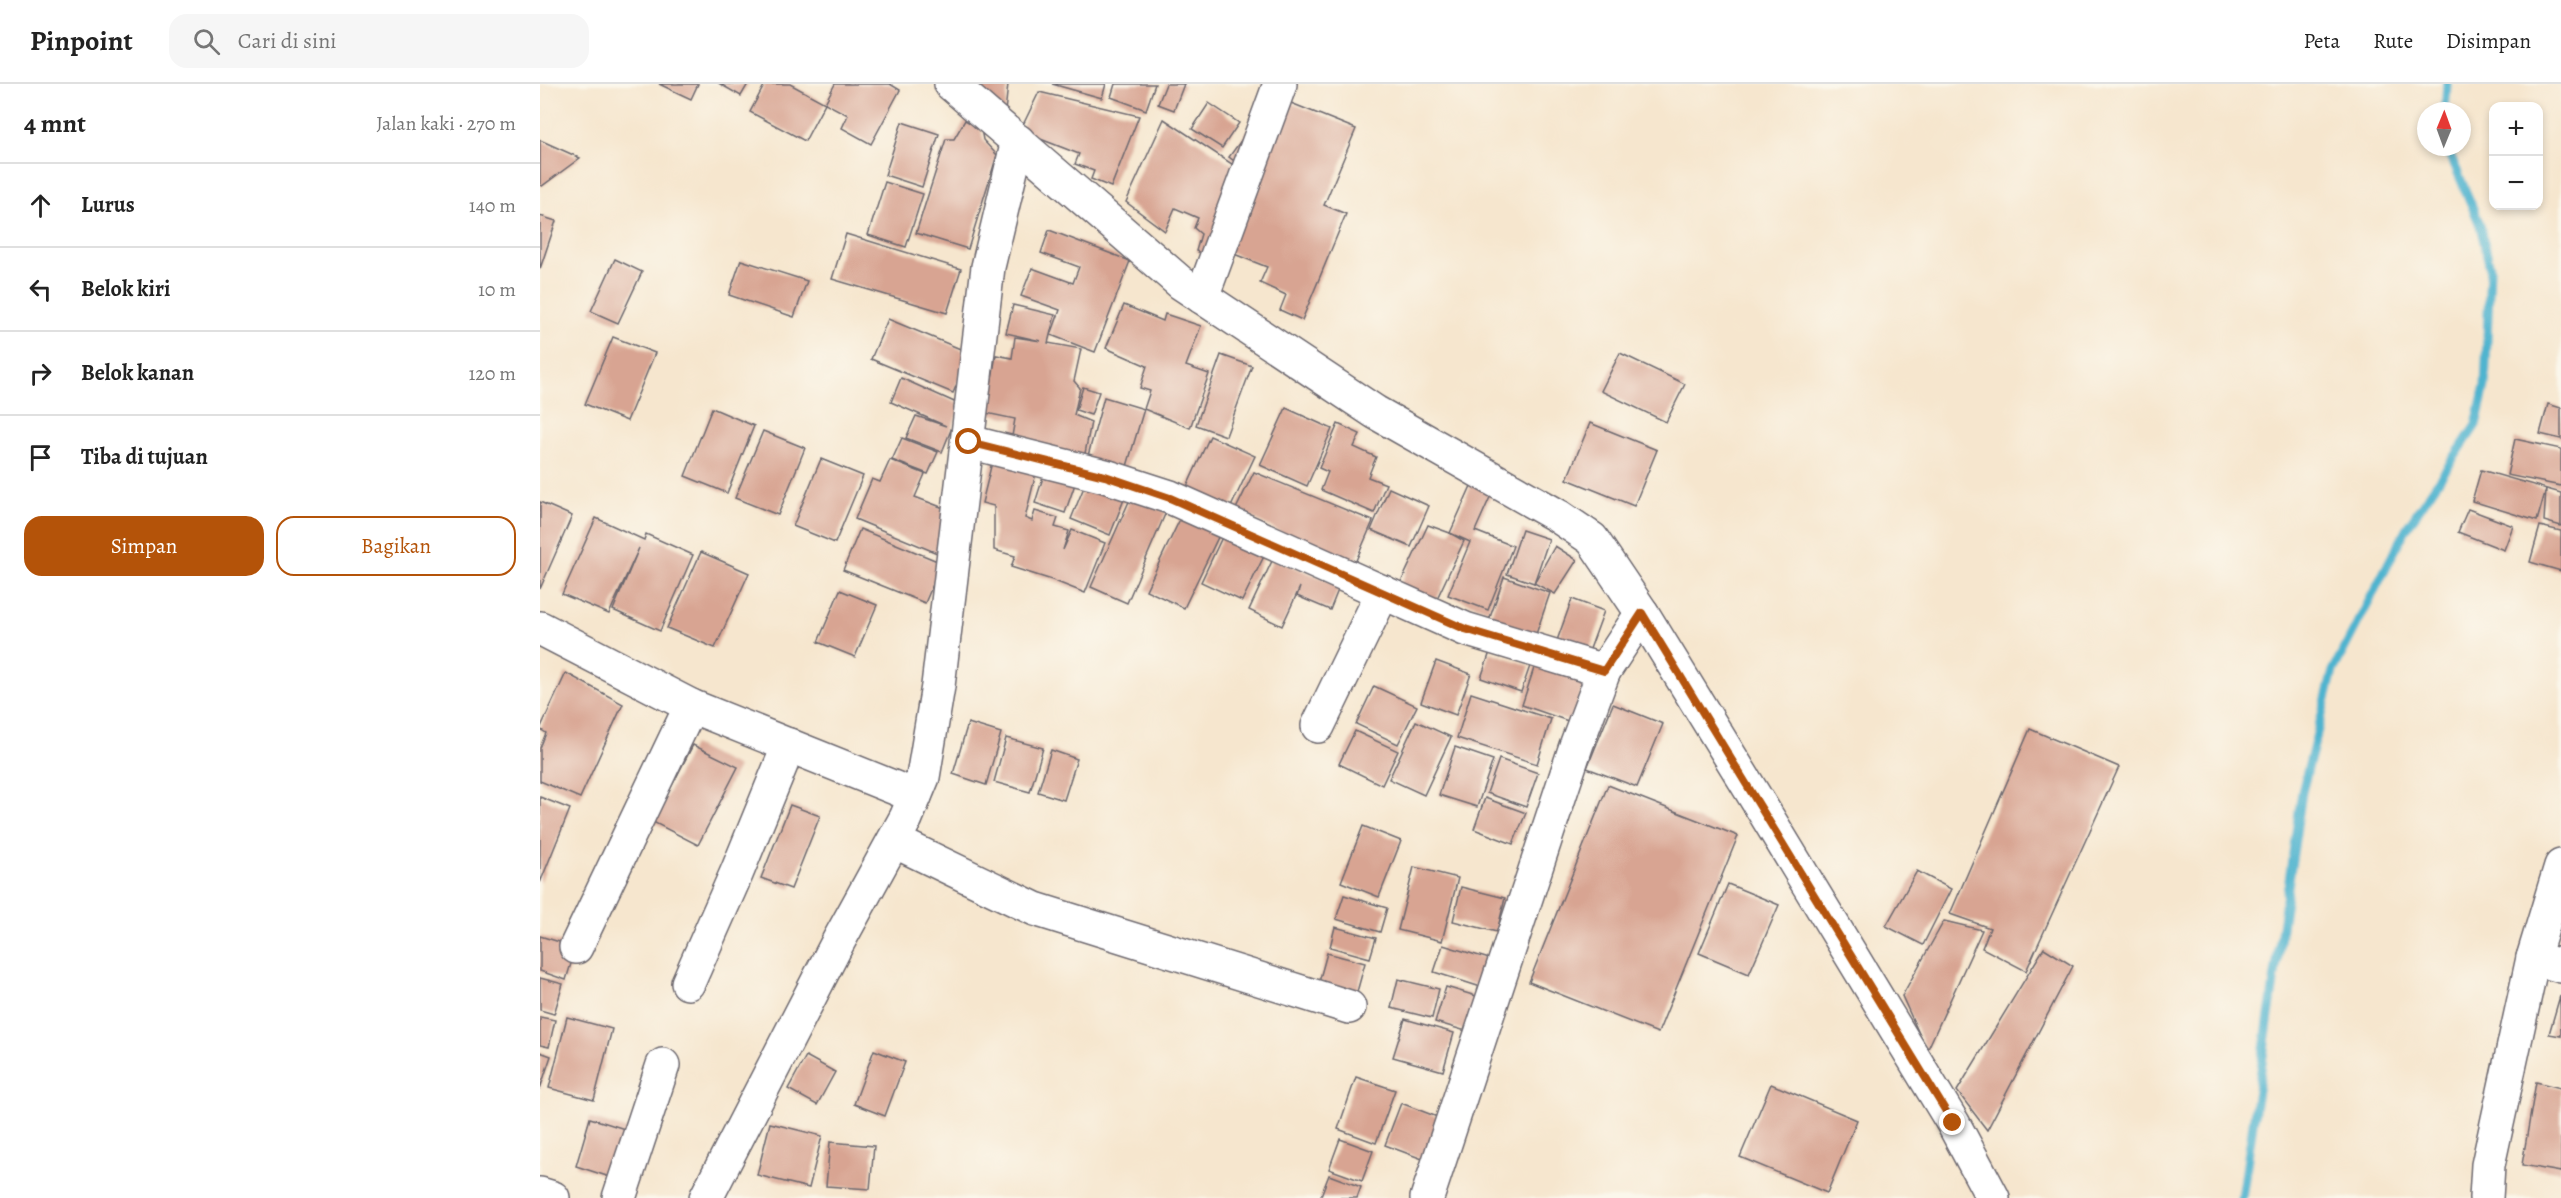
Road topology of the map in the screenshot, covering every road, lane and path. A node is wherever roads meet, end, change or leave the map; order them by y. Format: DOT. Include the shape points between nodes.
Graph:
graph roads {
  1 [pos="951,84"];
  2 [pos="1280,84"];
  3 [pos="1018,141"];
  4 [pos="1202,297"];
  5 [pos="969,442"];
  6 [pos="1383,592"];
  7 [pos="1642,613"];
  8 [pos="540,628"];
  9 [pos="1604,671"];
  10 [pos="691,706"];
  11 [pos="1318,726"];
  12 [pos="789,745"];
  13 [pos="915,796"];
  14 [pos="894,841"];
  15 [pos="2561,866"];
  16 [pos="576,947"];
  17 [pos="2547,962"];
  18 [pos="688,983"];
  19 [pos="1349,1006"];
  20 [pos="663,1065"];
  21 [pos="540,1194"];
  22 [pos="553,1198"];
  23 [pos="619,1198"];
  24 [pos="706,1198"];
  25 [pos="1427,1198"];
  26 [pos="1993,1198"];
  27 [pos="2486,1198"];
  1 -- 3 [label="street"];
  2 -- 4 [label="street"];
  3 -- 4 [label="street"];
  3 -- 5 [label="street" via="988,267"];
  4 -- 7 [label="street" via="1375,412 1592,539"];
  5 -- 6 [label="street" via="1105,476 1170,498"];
  5 -- 13 [label="street" via="938,686 924,777"];
  6 -- 9 [label="street" via="1465,629"];
  6 -- 11 [label="street"];
  7 -- 9 [label="street"];
  7 -- 26 [label="street" via="1953,1123"];
  8 -- 10 [label="street"];
  9 -- 25 [label="street" via="1575,746"];
  10 -- 12 [label="street"];
  10 -- 16 [label="street"];
  12 -- 13 [label="street"];
  12 -- 18 [label="street"];
  13 -- 14 [label="street"];
  14 -- 19 [label="street" via="1035,909"];
  14 -- 24 [label="street"];
  15 -- 17 [label="street"];
  17 -- 27 [label="street" via="2488,1165"];
  20 -- 23 [label="street"];
  21 -- 22 [label="street"];
}
